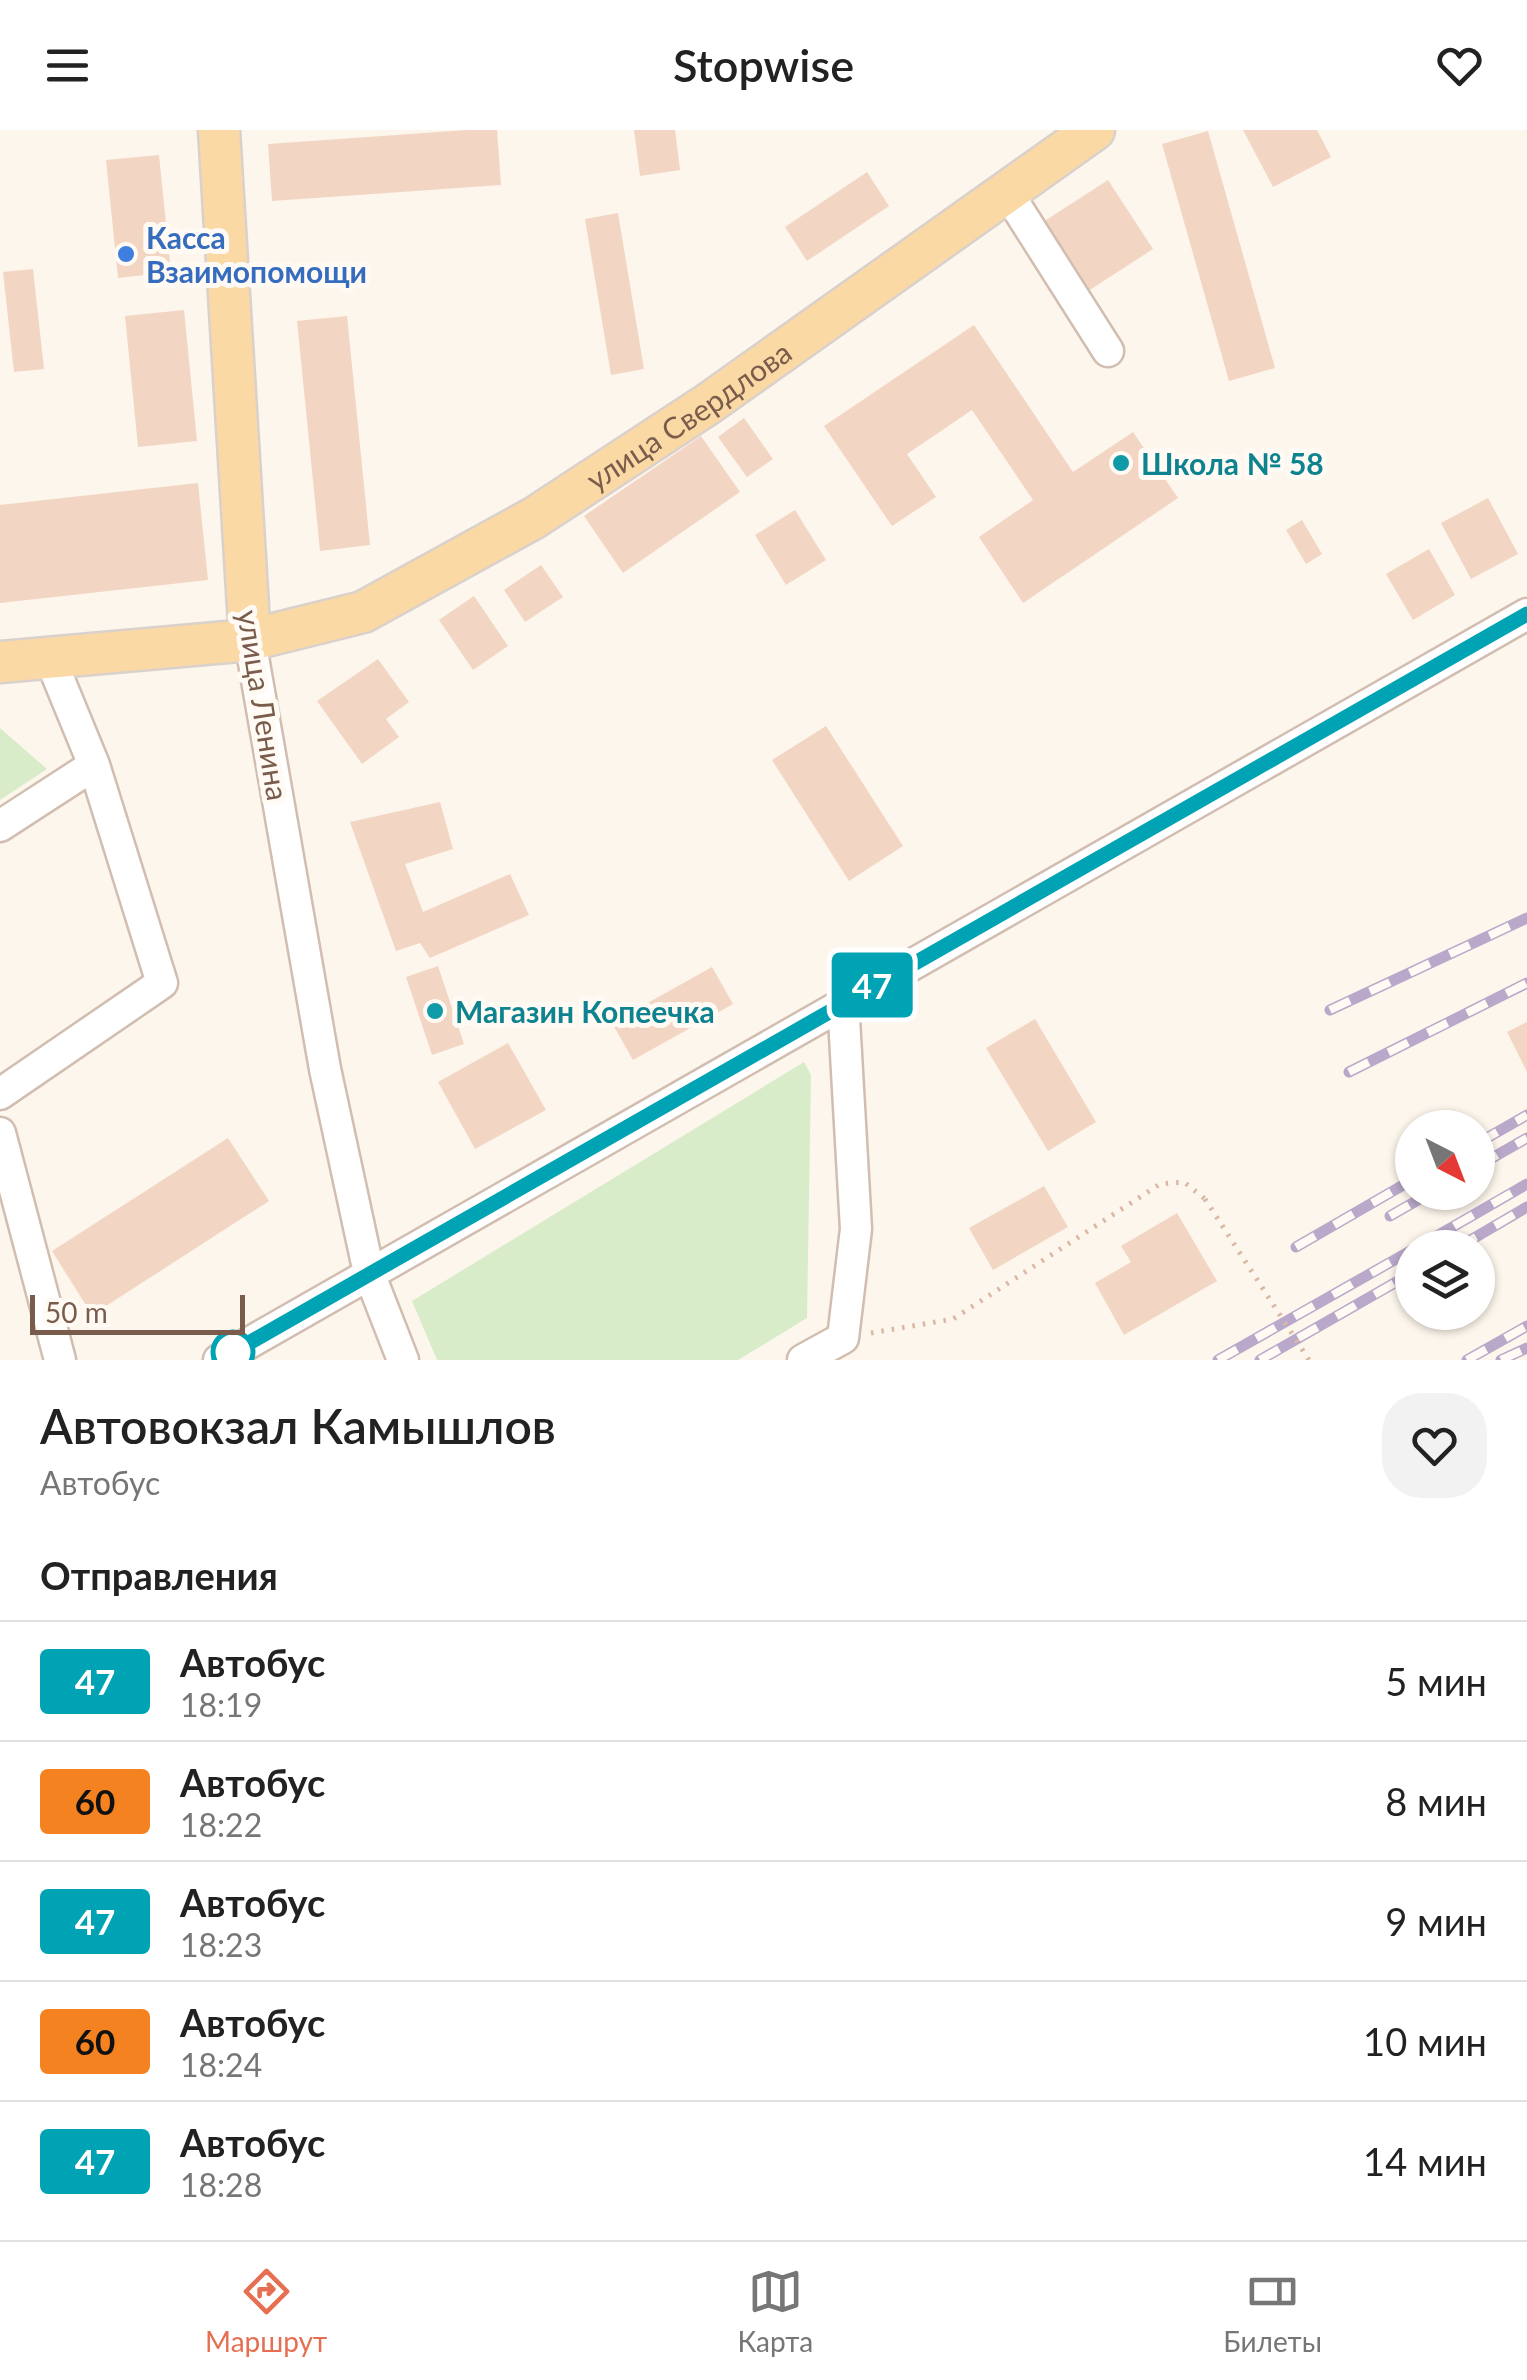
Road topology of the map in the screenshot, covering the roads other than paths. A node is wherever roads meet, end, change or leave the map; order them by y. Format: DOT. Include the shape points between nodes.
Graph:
graph roads {
  1 [pos="219,130"];
  2 [pos="1094,130"];
  3 [pos="1007,192"];
  4 [pos="1108,351"];
  5 [pos="1527,614"];
  6 [pos="250,640"];
  7 [pos="50,658"];
  8 [pos="0,662"];
  9 [pos="94,765"];
  10 [pos="0,826"];
  11 [pos="843,1001"];
  12 [pos="0,1094"];
  13 [pos="0,1132"];
  14 [pos="369,1273"];
  15 [pos="60,1360"];
  16 [pos="219,1360"];
  17 [pos="403,1360"];
  18 [pos="802,1360"];
  1 -- 6 [label="main road, улица Ленина"];
  2 -- 3 [label="main road, улица Свердлова"];
  3 -- 4 [label="street"];
  3 -- 6 [label="main road, улица Свердлова" via="534,518 363,612"];
  5 -- 11 [label="street"];
  6 -- 7 [label="main road, улица Свердлова"];
  6 -- 14 [label="street, улица Ленина" via="325,1070"];
  7 -- 8 [label="main road, улица Свердлова"];
  7 -- 9 [label="street"];
  9 -- 10 [label="street"];
  9 -- 12 [label="street" via="162,983"];
  11 -- 14 [label="street"];
  11 -- 18 [label="street" via="856,1229 843,1338"];
  13 -- 15 [label="street"];
  14 -- 16 [label="street"];
  14 -- 17 [label="street, улица Ленина"];
}
